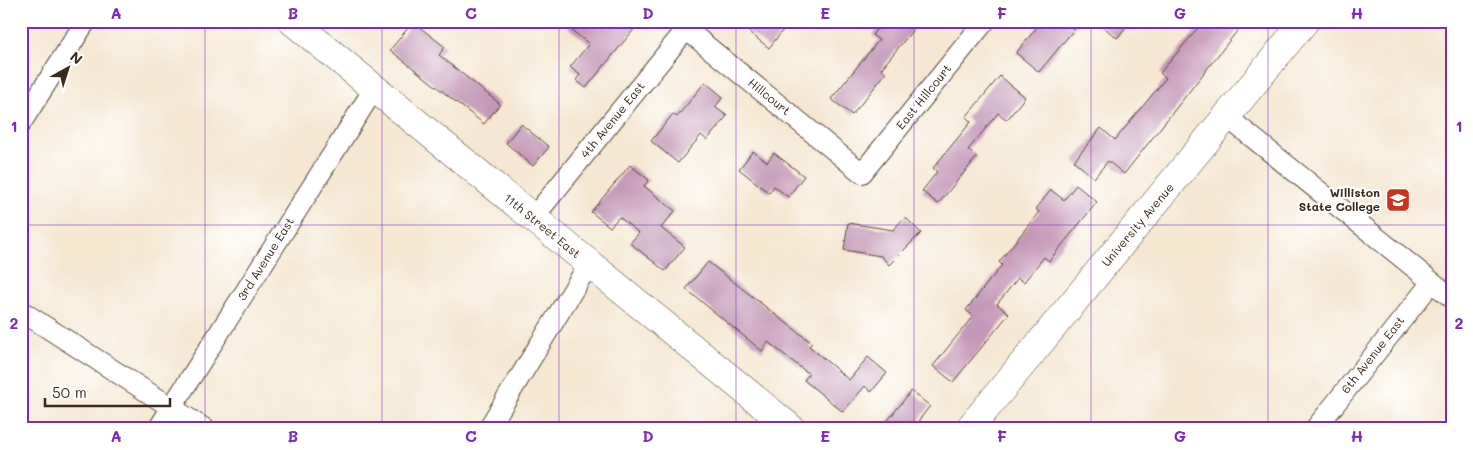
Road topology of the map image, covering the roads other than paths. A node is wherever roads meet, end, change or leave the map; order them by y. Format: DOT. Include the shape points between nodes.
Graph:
graph roads {
  1 [pos="86,21"];
  2 [pos="292,21"];
  3 [pos="985,21"];
  4 [pos="1305,21"];
  5 [pos="685,24"];
  6 [pos="374,88"];
  7 [pos="1227,117"];
  8 [pos="21,123"];
  9 [pos="862,172"];
  10 [pos="533,218"];
  11 [pos="589,264"];
  12 [pos="1432,282"];
  13 [pos="1452,298"];
  14 [pos="21,311"];
  15 [pos="171,407"];
  16 [pos="158,429"];
  17 [pos="205,429"];
  18 [pos="488,429"];
  19 [pos="792,429"];
  20 [pos="969,429"];
  21 [pos="1315,429"];
  1 -- 8 [label="street"];
  2 -- 6 [label="street, 11th Street East"];
  3 -- 9 [label="street, East Hillcourt"];
  4 -- 7 [label="street, University Avenue"];
  5 -- 9 [label="street, Hillcourt"];
  5 -- 10 [label="street, 4th Avenue East"];
  6 -- 10 [label="street, 11th Street East"];
  6 -- 15 [label="street, 3rd Avenue East"];
  7 -- 12 [label="street"];
  7 -- 20 [label="street, University Avenue"];
  10 -- 11 [label="street, 11th Street East"];
  11 -- 18 [label="street"];
  11 -- 19 [label="street, 11th Street East"];
  12 -- 13 [label="street"];
  12 -- 21 [label="street, 6th Avenue East"];
  14 -- 15 [label="street"];
  15 -- 16 [label="street, 3rd Avenue East"];
  15 -- 17 [label="street"];
}
